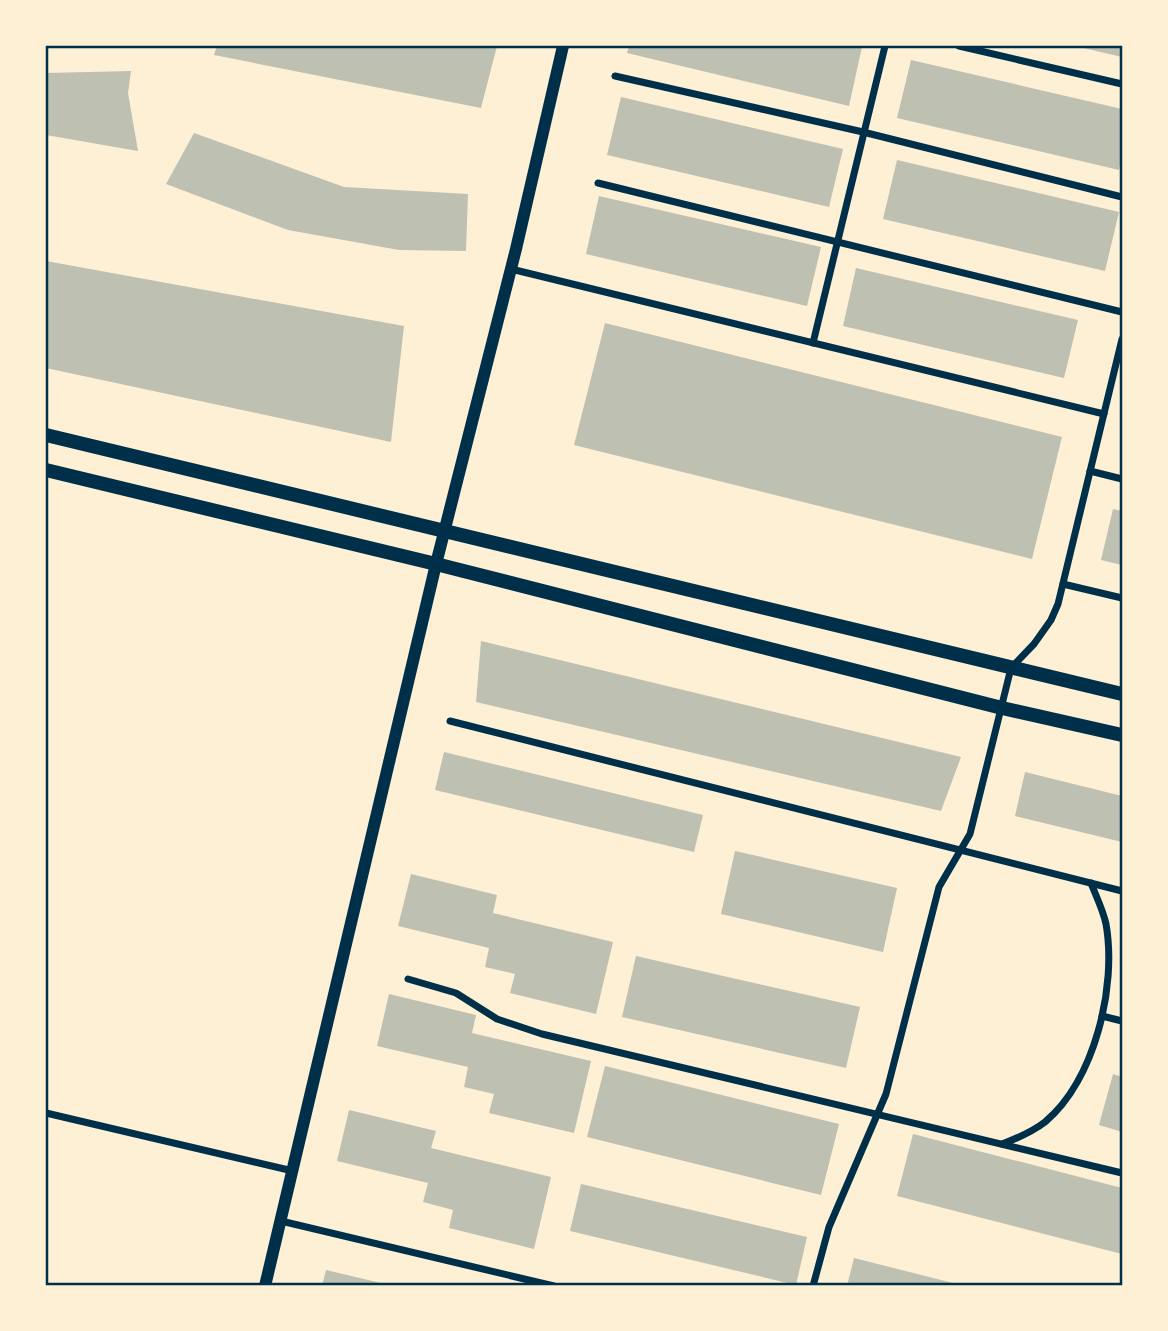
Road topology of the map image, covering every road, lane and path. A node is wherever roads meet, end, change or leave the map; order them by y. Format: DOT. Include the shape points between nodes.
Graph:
graph roads {
  1 [pos="563,46"];
  2 [pos="885,46"];
  3 [pos="959,46"];
  4 [pos="615,76"];
  5 [pos="1122,84"];
  6 [pos="863,132"];
  7 [pos="598,183"];
  8 [pos="1122,198"];
  9 [pos="838,241"];
  10 [pos="511,269"];
  11 [pos="1122,312"];
  12 [pos="1122,339"];
  13 [pos="813,343"];
  14 [pos="1121,352"];
  15 [pos="1104,414"];
  16 [pos="46,435"];
  17 [pos="46,470"];
  18 [pos="1090,471"];
  19 [pos="1122,479"];
  20 [pos="444,533"];
  21 [pos="436,564"];
  22 [pos="1063,584"];
  23 [pos="1122,598"];
  24 [pos="1011,668"];
  25 [pos="1122,694"];
  26 [pos="1002,708"];
  27 [pos="450,721"];
  28 [pos="1122,736"];
  29 [pos="961,849"];
  30 [pos="1091,883"];
  31 [pos="1122,891"];
  32 [pos="408,979"];
  33 [pos="1102,1016"];
  34 [pos="1122,1021"];
  35 [pos="46,1113"];
  36 [pos="877,1114"];
  37 [pos="1002,1144"];
  38 [pos="293,1171"];
  39 [pos="1122,1173"];
  40 [pos="281,1221"];
  41 [pos="265,1286"];
  42 [pos="554,1286"];
  43 [pos="813,1286"];
  1 -- 10 [label="street"];
  2 -- 6 [label="street"];
  3 -- 5 [label="street"];
  4 -- 6 [label="street"];
  6 -- 8 [label="street"];
  6 -- 9 [label="street"];
  7 -- 9 [label="street"];
  9 -- 11 [label="street"];
  9 -- 13 [label="street"];
  10 -- 13 [label="street"];
  10 -- 20 [label="street"];
  12 -- 14 [label="street"];
  13 -- 15 [label="street"];
  14 -- 15 [label="street"];
  15 -- 18 [label="street"];
  16 -- 20 [label="main road"];
  17 -- 21 [label="main road"];
  18 -- 19 [label="street"];
  18 -- 22 [label="street"];
  20 -- 21 [label="street"];
  20 -- 24 [label="main road"];
  21 -- 26 [label="main road"];
  21 -- 38 [label="street"];
  22 -- 23 [label="street"];
  22 -- 24 [label="street" via="1051,620"];
  24 -- 25 [label="main road"];
  24 -- 26 [label="street"];
  26 -- 28 [label="main road"];
  26 -- 29 [label="street" via="970,834"];
  27 -- 29 [label="street"];
  29 -- 30 [label="street"];
  29 -- 36 [label="street" via="939,887"];
  30 -- 31 [label="street"];
  30 -- 33 [label="street" via="1105,923"];
  32 -- 36 [label="street" via="456,993 497,1020 542,1034"];
  33 -- 34 [label="street"];
  33 -- 37 [label="street" via="1089,1057 1064,1101 1025,1136"];
  35 -- 38 [label="street"];
  36 -- 37 [label="street"];
  36 -- 43 [label="street" via="828,1227"];
  37 -- 39 [label="street"];
  38 -- 40 [label="street"];
  40 -- 41 [label="street"];
  40 -- 42 [label="street"];
}
